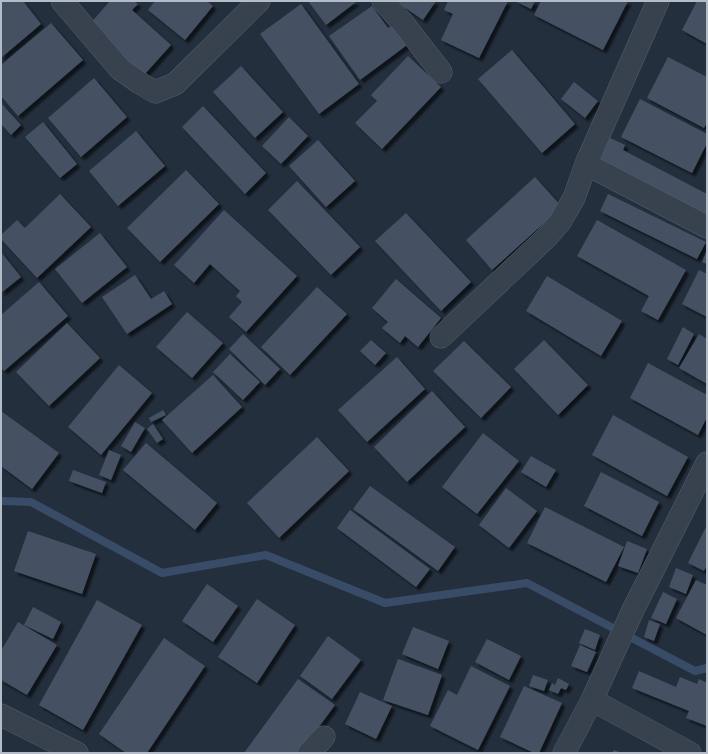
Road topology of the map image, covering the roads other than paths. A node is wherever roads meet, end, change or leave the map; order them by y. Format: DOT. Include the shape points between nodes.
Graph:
graph roads {
  1 [pos="62,1"];
  2 [pos="259,1"];
  3 [pos="383,1"];
  4 [pos="658,1"];
  5 [pos="441,72"];
  6 [pos="586,164"];
  7 [pos="707,227"];
  8 [pos="441,337"];
  9 [pos="707,463"];
  10 [pos="592,700"];
  11 [pos="1,715"];
  12 [pos="324,737"];
  13 [pos="78,753"];
  14 [pos="309,753"];
  15 [pos="564,753"];
  16 [pos="690,753"];
  1 -- 2 [label="street" via="120,69 155,92 175,84"];
  3 -- 5 [label="street"];
  4 -- 6 [label="street"];
  6 -- 7 [label="street"];
  6 -- 8 [label="street" via="574,198 560,222"];
  9 -- 10 [label="street" via="633,610"];
  10 -- 15 [label="street"];
  10 -- 16 [label="street"];
  11 -- 13 [label="street"];
  12 -- 14 [label="street"];
}
